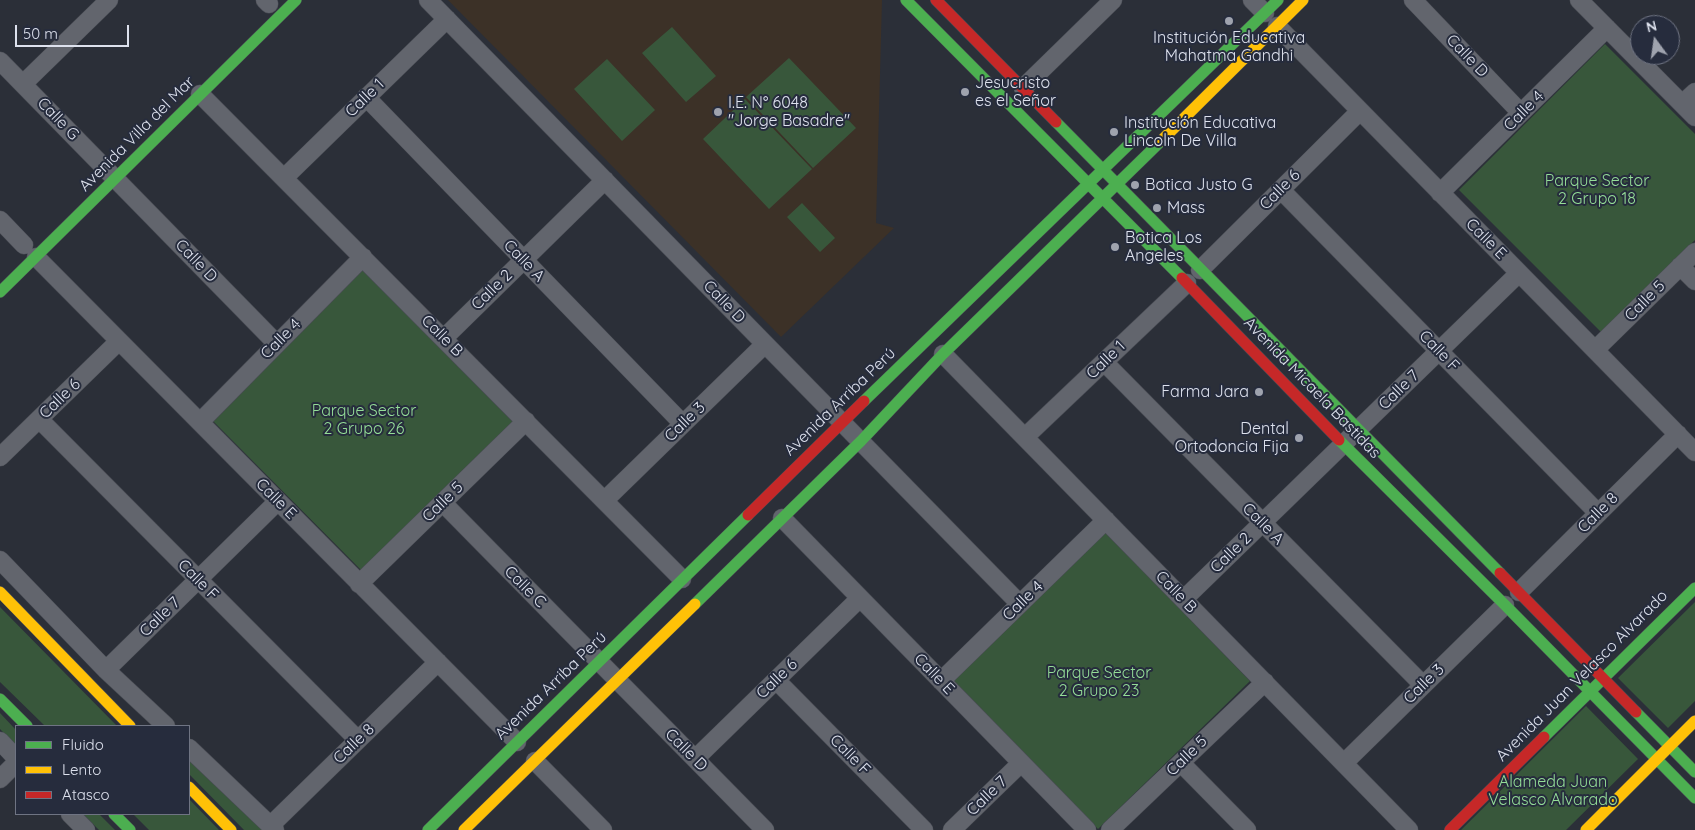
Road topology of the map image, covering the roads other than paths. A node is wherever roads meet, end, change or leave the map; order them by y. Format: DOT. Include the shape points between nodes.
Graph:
graph roads {
  1 [pos="109,0"];
  2 [pos="296,0"];
  3 [pos="428,0"];
  4 [pos="906,0"];
  5 [pos="936,0"];
  6 [pos="1252,0"];
  7 [pos="1278,0"];
  8 [pos="1303,0"];
  9 [pos="1413,0"];
  10 [pos="1580,0"];
  11 [pos="1102,4"];
  12 [pos="447,19"];
  13 [pos="1271,20"];
  14 [pos="1607,28"];
  15 [pos="0,61"];
  16 [pos="23,84"];
  17 [pos="1023,88"];
  18 [pos="1695,92"];
  19 [pos="200,94"];
  20 [pos="366,98"];
  21 [pos="1682,104"];
  22 [pos="1360,111"];
  23 [pos="1521,113"];
  24 [pos="1695,117"];
  25 [pos="107,170"];
  26 [pos="1103,171"];
  27 [pos="284,178"];
  28 [pos="605,180"];
  29 [pos="1089,184"];
  30 [pos="1117,185"];
  31 [pos="1281,190"];
  32 [pos="1440,193"];
  33 [pos="1104,198"];
  34 [pos="0,220"];
  35 [pos="27,248"];
  36 [pos="1695,252"];
  37 [pos="363,257"];
  38 [pos="523,260"];
  39 [pos="1680,266"];
  40 [pos="1200,270"];
  41 [pos="1519,273"];
  42 [pos="1695,281"];
  43 [pos="1187,283"];
  44 [pos="0,292"];
  45 [pos="444,338"];
  46 [pos="119,341"];
  47 [pos="277,344"];
  48 [pos="765,344"];
  49 [pos="1595,350"];
  50 [pos="1439,351"];
  51 [pos="943,354"];
  52 [pos="1104,362"];
  53 [pos="39,419"];
  54 [pos="526,421"];
  55 [pos="200,422"];
  56 [pos="842,422"];
  57 [pos="682,424"];
  58 [pos="1358,430"];
  59 [pos="1678,434"];
  60 [pos="1025,438"];
  61 [pos="861,441"];
  62 [pos="1342,443"];
  63 [pos="1695,452"];
  64 [pos="0,457"];
  65 [pos="605,500"];
  66 [pos="278,501"];
  67 [pos="442,503"];
  68 [pos="1598,513"];
  69 [pos="782,518"];
  70 [pos="1106,520"];
  71 [pos="1262,522"];
  72 [pos="0,560"];
  73 [pos="682,579"];
  74 [pos="198,580"];
  75 [pos="359,584"];
  76 [pos="1695,588"];
  77 [pos="0,592"];
  78 [pos="1518,592"];
  79 [pos="860,598"];
  80 [pos="1184,599"];
  81 [pos="1020,604"];
  82 [pos="1505,605"];
  83 [pos="438,662"];
  84 [pos="106,670"];
  85 [pos="608,671"];
  86 [pos="1602,678"];
  87 [pos="776,680"];
  88 [pos="941,681"];
  89 [pos="1265,682"];
  90 [pos="1423,685"];
  91 [pos="1589,692"];
  92 [pos="0,699"];
  93 [pos="1695,721"];
  94 [pos="26,725"];
  95 [pos="129,725"];
  96 [pos="165,725"];
  97 [pos="358,740"];
  98 [pos="0,741"];
  99 [pos="517,742"];
  100 [pos="1669,746"];
  101 [pos="190,749"];
  102 [pos="15,757"];
  103 [pos="695,759"];
  104 [pos="1657,759"];
  105 [pos="535,761"];
  106 [pos="1021,762"];
  107 [pos="1180,763"];
  108 [pos="1344,763"];
  109 [pos="15,764"];
  110 [pos="1695,772"];
  111 [pos="0,779"];
  112 [pos="190,788"];
  113 [pos="1695,798"];
  114 [pos="71,815"];
  115 [pos="115,815"];
  116 [pos="273,828"];
  117 [pos="86,830"];
  118 [pos="130,830"];
  119 [pos="231,830"];
  120 [pos="428,830"];
  121 [pos="464,830"];
  122 [pos="604,830"];
  123 [pos="765,830"];
  124 [pos="924,830"];
  125 [pos="952,830"];
  126 [pos="1087,830"];
  127 [pos="1110,830"];
  128 [pos="1247,830"];
  129 [pos="1409,830"];
  130 [pos="1450,830"];
  131 [pos="1586,830"];
  1 -- 16 [label="street"];
  2 -- 19 [label="street, Avenida Villa del Mar"];
  3 -- 12 [label="street, Calle D"];
  4 -- 29 [label="street, Avenida Micaela Bastidas"];
  5 -- 17 [label="street, Avenida Micaela Bastidas"];
  6 -- 13 [label="street, Calle E"];
  7 -- 13 [label="street, Avenida Arriba Perú"];
  8 -- 13 [label="street, Avenida Arriba Perú"];
  9 -- 23 [label="street, Calle D"];
  10 -- 14 [label="street"];
  11 -- 17 [label="street"];
  12 -- 20 [label="street, Calle 1"];
  12 -- 28 [label="street, Calle D"];
  13 -- 22 [label="street, Calle E"];
  13 -- 26 [label="street, Avenida Arriba Perú"];
  13 -- 30 [label="street, Avenida Arriba Perú"];
  14 -- 21 [label="street"];
  14 -- 23 [label="street, Calle 4"];
  15 -- 16 [label="street, Calle G"];
  16 -- 25 [label="street, Calle G"];
  17 -- 26 [label="street, Avenida Micaela Bastidas"];
  18 -- 21 [label="street"];
  19 -- 25 [label="street, Avenida Villa del Mar"];
  19 -- 27 [label="street, Calle B"];
  20 -- 27 [label="street, Calle 1"];
  20 -- 38 [label="street, Calle A"];
  21 -- 24 [label="street"];
  22 -- 31 [label="street, Calle 6"];
  22 -- 32 [label="street, Calle E"];
  23 -- 32 [label="street, Calle 4"];
  25 -- 35 [label="street, Avenida Villa del Mar"];
  25 -- 47 [label="street, Calle D"];
  26 -- 29 [label="street, Avenida Arriba Perú"];
  26 -- 30 [label="street, Avenida Micaela Bastidas"];
  27 -- 37 [label="street, Calle B"];
  28 -- 38 [label="street, Calle 2"];
  28 -- 48 [label="street, Calle D"];
  29 -- 33 [label="street, Avenida Micaela Bastidas"];
  29 -- 56 [label="street, Avenida Arriba Perú"];
  30 -- 33 [label="street, Avenida Arriba Perú"];
  30 -- 40 [label="street, Avenida Micaela Bastidas"];
  31 -- 40 [label="street, Calle 6"];
  31 -- 50 [label="street, Calle F"];
  32 -- 41 [label="street, Calle E"];
  33 -- 43 [label="street, Avenida Micaela Bastidas"];
  33 -- 51 [label="street, Avenida Arriba Perú"];
  34 -- 35 [label="street, Calle E"];
  35 -- 44 [label="street, Avenida Villa del Mar"];
  35 -- 46 [label="street, Calle E"];
  36 -- 39 [label="street, Calle 5"];
  37 -- 45 [label="street, Calle B"];
  37 -- 47 [label="street, Calle 4"];
  38 -- 45 [label="street, Calle 2"];
  38 -- 57 [label="street, Calle A"];
  39 -- 42 [label="street"];
  39 -- 49 [label="street, Calle 5"];
  40 -- 58 [label="street, Avenida Micaela Bastidas"];
  41 -- 49 [label="street, Calle E"];
  41 -- 50 [label="street, Calle 7"];
  43 -- 52 [label="street, Calle 1"];
  43 -- 62 [label="street, Avenida Micaela Bastidas"];
  45 -- 54 [label="street, Calle B"];
  46 -- 53 [label="street, Calle 6"];
  46 -- 55 [label="street, Calle E"];
  47 -- 55 [label="street, Calle 4"];
  48 -- 56 [label="street, Calle D"];
  48 -- 57 [label="street, Calle 3"];
  49 -- 59 [label="street, Calle E"];
  50 -- 58 [label="street, Calle 7"];
  50 -- 68 [label="street, Calle F"];
  51 -- 60 [label="street, Calle B"];
  51 -- 61 [label="street, Avenida Arriba Perú"];
  52 -- 60 [label="street, Calle 1"];
  52 -- 71 [label="street, Calle A"];
  53 -- 64 [label="street, Calle 6"];
  53 -- 74 [label="street, Calle F"];
  54 -- 65 [label="street, Calle B"];
  54 -- 67 [label="street, Calle 5"];
  55 -- 66 [label="street, Calle E"];
  56 -- 61 [label="street, Calle D"];
  56 -- 73 [label="street, Avenida Arriba Perú"];
  57 -- 65 [label="street, Calle 3"];
  58 -- 62 [label="street, Calle 7"];
  58 -- 78 [label="street, Avenida Micaela Bastidas"];
  59 -- 63 [label="street, Calle E"];
  59 -- 68 [label="street, Calle 8"];
  60 -- 70 [label="street, Calle B"];
  61 -- 69 [label="street, Avenida Arriba Perú"];
  61 -- 81 [label="street, Calle D"];
  62 -- 71 [label="street, Calle 2"];
  62 -- 82 [label="street, Avenida Micaela Bastidas"];
  65 -- 73 [label="street, Calle B"];
  66 -- 74 [label="street, Calle 7"];
  66 -- 75 [label="street, Calle E"];
  67 -- 75 [label="street, Calle 5"];
  67 -- 85 [label="street, Calle C"];
  68 -- 78 [label="street, Calle 8"];
  69 -- 79 [label="street, Calle E"];
  69 -- 85 [label="street, Avenida Arriba Perú"];
  70 -- 80 [label="street, Calle B"];
  70 -- 81 [label="street, Calle 4"];
  71 -- 80 [label="street, Calle 2"];
  71 -- 90 [label="street, Calle A"];
  72 -- 84 [label="street"];
  73 -- 85 [label="street, Avenida Arriba Perú"];
  74 -- 84 [label="street, Calle 7"];
  74 -- 97 [label="street, Calle F"];
  75 -- 83 [label="street, Calle E"];
  76 -- 86 [label="street, Avenida Juan Velasco Alvarado"];
  77 -- 95 [label="street"];
  78 -- 86 [label="street, Avenida Micaela Bastidas"];
  79 -- 87 [label="street, Calle 6"];
  79 -- 88 [label="street, Calle E"];
  80 -- 89 [label="street, Calle B"];
  81 -- 88 [label="street, Calle 4"];
  82 -- 90 [label="street, Calle 3"];
  82 -- 91 [label="street, Avenida Micaela Bastidas"];
  83 -- 97 [label="street, Calle 8"];
  83 -- 99 [label="street, Calle E"];
  84 -- 96 [label="street"];
  85 -- 99 [label="street, Avenida Arriba Perú"];
  85 -- 103 [label="street, Calle D"];
  85 -- 105 [label="street, Avenida Arriba Perú"];
  86 -- 91 [label="street, Avenida Juan Velasco Alvarado"];
  86 -- 100 [label="street, Avenida Micaela Bastidas"];
  87 -- 103 [label="street, Calle 6"];
  87 -- 124 [label="street, Calle F"];
  88 -- 106 [label="street, Calle E"];
  89 -- 107 [label="street, Calle 5"];
  89 -- 108 [label="street, Calle B"];
  90 -- 108 [label="street, Calle 3"];
  91 -- 104 [label="street, Avenida Micaela Bastidas"];
  91 -- 130 [label="street, Avenida Juan Velasco Alvarado"];
  92 -- 94 [label="street"];
  93 -- 100 [label="street"];
  97 -- 116 [label="street, Calle 8"];
  98 -- 102 [label="street"];
  99 -- 120 [label="street, Avenida Arriba Perú"];
  100 -- 104 [label="street"];
  100 -- 110 [label="street, Avenida Micaela Bastidas"];
  101 -- 116 [label="street"];
  103 -- 123 [label="street, Calle D"];
  104 -- 113 [label="street, Avenida Micaela Bastidas"];
  104 -- 131 [label="street"];
  105 -- 121 [label="street, Avenida Arriba Perú"];
  105 -- 122 [label="street"];
  106 -- 125 [label="street, Calle 7"];
  106 -- 126 [label="street, Calle E"];
  107 -- 127 [label="street, Calle 5"];
  107 -- 128 [label="street"];
  108 -- 129 [label="street, Calle B"];
  109 -- 111 [label="street"];
  112 -- 119 [label="street"];
  114 -- 117 [label="street"];
  115 -- 118 [label="street"];
}
